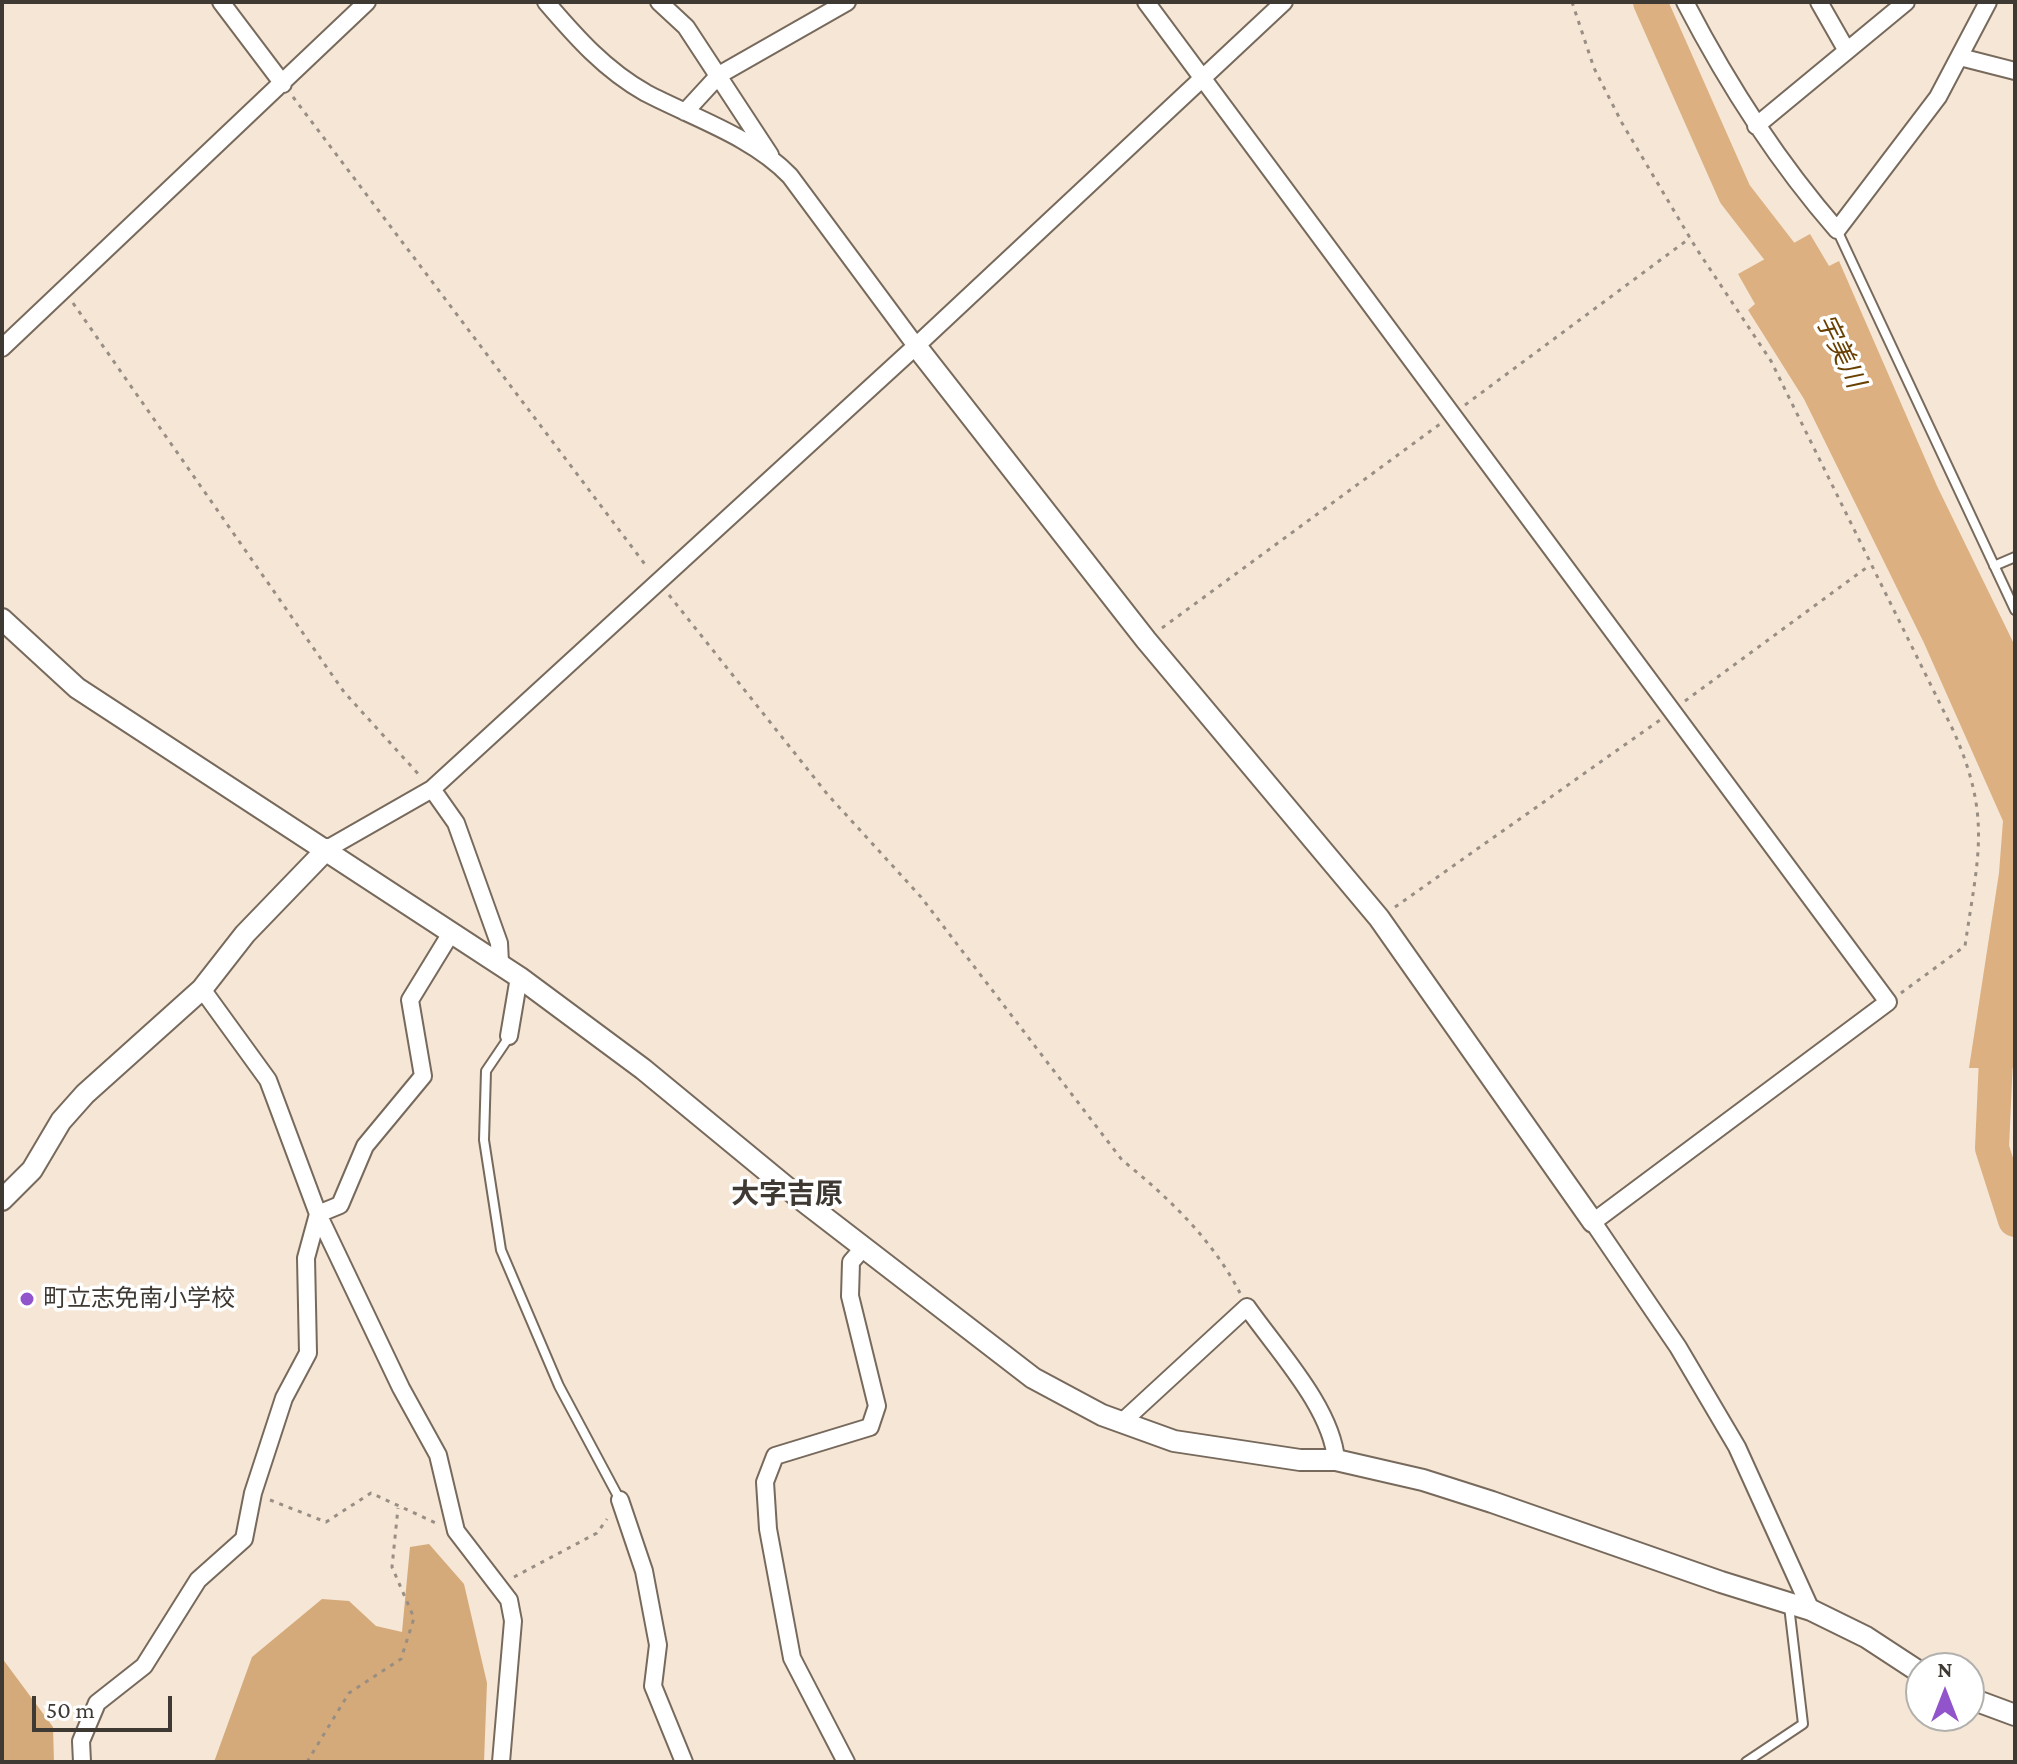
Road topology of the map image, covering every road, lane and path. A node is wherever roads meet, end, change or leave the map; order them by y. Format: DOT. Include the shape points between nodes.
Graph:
graph roads {
  1 [pos="221,2"];
  2 [pos="367,2"];
  3 [pos="546,2"];
  4 [pos="659,2"];
  5 [pos="847,2"];
  6 [pos="1146,2"];
  7 [pos="1284,2"];
  8 [pos="1572,2"];
  9 [pos="1685,2"];
  10 [pos="1819,2"];
  11 [pos="1906,2"];
  12 [pos="1988,2"];
  13 [pos="827,9"];
  14 [pos="1847,51"];
  15 [pos="1960,57"];
  16 [pos="2015,71"];
  17 [pos="719,75"];
  18 [pos="1201,77"];
  19 [pos="283,84"];
  20 [pos="685,112"];
  21 [pos="1756,126"];
  22 [pos="771,156"];
  23 [pos="1837,230"];
  24 [pos="1690,238"];
  25 [pos="65,291"];
  26 [pos="916,346"];
  27 [pos="2,348"];
  28 [pos="1454,414"];
  29 [pos="2015,557"];
  30 [pos="1994,566"];
  31 [pos="1866,568"];
  32 [pos="659,582"];
  33 [pos="2015,610"];
  34 [pos="2,619"];
  35 [pos="1146,640"];
  36 [pos="1673,710"];
  37 [pos="432,789"];
  38 [pos="327,849"];
  39 [pos="1379,918"];
  40 [pos="451,933"];
  41 [pos="500,963"];
  42 [pos="519,977"];
  43 [pos="202,989"];
  44 [pos="1888,1002"];
  45 [pos="509,1036"];
  46 [pos="2,1200"];
  47 [pos="318,1214"];
  48 [pos="1593,1222"];
  49 [pos="864,1247"];
  50 [pos="1247,1307"];
  51 [pos="1121,1423"];
  52 [pos="1336,1460"];
  53 [pos="253,1493"];
  54 [pos="620,1500"];
  55 [pos="398,1508"];
  56 [pos="456,1531"];
  57 [pos="509,1600"];
  58 [pos="1789,1603"];
  59 [pos="1811,1610"];
  60 [pos="1905,1663"];
  61 [pos="1985,1704"];
  62 [pos="2015,1715"];
  63 [pos="82,1762"];
  64 [pos="307,1762"];
  65 [pos="501,1762"];
  66 [pos="684,1762"];
  67 [pos="846,1762"];
  68 [pos="1746,1762"];
  1 -- 19 [label="street"];
  2 -- 19 [label="street"];
  3 -- 20 [label="street" via="613,72"];
  4 -- 17 [label="street" via="686,27"];
  5 -- 13 [label="street"];
  6 -- 18 [label="street"];
  7 -- 18 [label="street"];
  8 -- 24 [label="path" via="1594,68"];
  9 -- 21 [label="street" via="1726,82"];
  10 -- 14 [label="street"];
  11 -- 14 [label="street"];
  12 -- 15 [label="street"];
  13 -- 17 [label="street"];
  14 -- 21 [label="street"];
  15 -- 16 [label="street"];
  15 -- 23 [label="street" via="1938,97"];
  17 -- 20 [label="street"];
  17 -- 22 [label="street"];
  18 -- 26 [label="street"];
  18 -- 28 [label="street"];
  19 -- 25 [label="street"];
  19 -- 32 [label="path"];
  20 -- 22 [label="street"];
  21 -- 23 [label="street"];
  22 -- 26 [label="street"];
  23 -- 30 [label="lane"];
  24 -- 28 [label="path"];
  24 -- 44 [label="path" via="1771,361 1953,730 1976,788 1980,844 1965,946"];
  25 -- 27 [label="street"];
  25 -- 37 [label="path" via="344,692"];
  26 -- 32 [label="street"];
  26 -- 35 [label="street"];
  28 -- 35 [label="path"];
  28 -- 36 [label="street"];
  29 -- 30 [label="lane"];
  30 -- 33 [label="lane"];
  31 -- 36 [label="path"];
  32 -- 37 [label="street"];
  32 -- 50 [label="path" via="828,795 921,897 1122,1160 1195,1227"];
  34 -- 38 [label="street" via="77,688"];
  35 -- 39 [label="street"];
  36 -- 39 [label="path"];
  36 -- 44 [label="street"];
  37 -- 38 [label="street"];
  37 -- 41 [label="street" via="456,823 499,943"];
  38 -- 40 [label="street"];
  38 -- 43 [label="street" via="245,934"];
  39 -- 48 [label="street"];
  40 -- 41 [label="street"];
  40 -- 47 [label="street" via="410,1000 423,1076 365,1146 340,1205"];
  41 -- 42 [label="street"];
  42 -- 45 [label="street"];
  42 -- 49 [label="street"];
  43 -- 46 [label="street" via="85,1094 61,1121 32,1170"];
  43 -- 47 [label="street" via="268,1080"];
  44 -- 48 [label="street"];
  45 -- 54 [label="lane" via="486,1071 484,1140 501,1250 559,1386"];
  47 -- 53 [label="street" via="305,1273 308,1353 284,1398"];
  47 -- 56 [label="street" via="438,1455"];
  48 -- 59 [label="street" via="1678,1347 1737,1447"];
  49 -- 51 [label="street" via="1033,1378"];
  49 -- 67 [label="street" via="851,1262 850,1296 877,1406 870,1427 775,1456 765,1482 768,1529 792,1658"];
  50 -- 51 [label="street"];
  50 -- 52 [label="street" via="1321,1411"];
  51 -- 52 [label="street" via="1174,1441 1300,1460"];
  52 -- 58 [label="street" via="1423,1480"];
  53 -- 55 [label="path" via="326,1522 371,1493"];
  53 -- 63 [label="street" via="244,1539 198,1580 144,1666 97,1703 81,1741"];
  54 -- 57 [label="path" via="597,1533 514,1574"];
  54 -- 66 [label="street" via="644,1571 658,1645 653,1686"];
  55 -- 56 [label="path"];
  55 -- 64 [label="path" via="392,1567 414,1618 401,1659 349,1693"];
  56 -- 57 [label="street"];
  57 -- 65 [label="street" via="513,1621"];
  58 -- 59 [label="street"];
  58 -- 68 [label="lane" via="1803,1724"];
  59 -- 60 [label="street"];
  61 -- 62 [label="street"];
}
